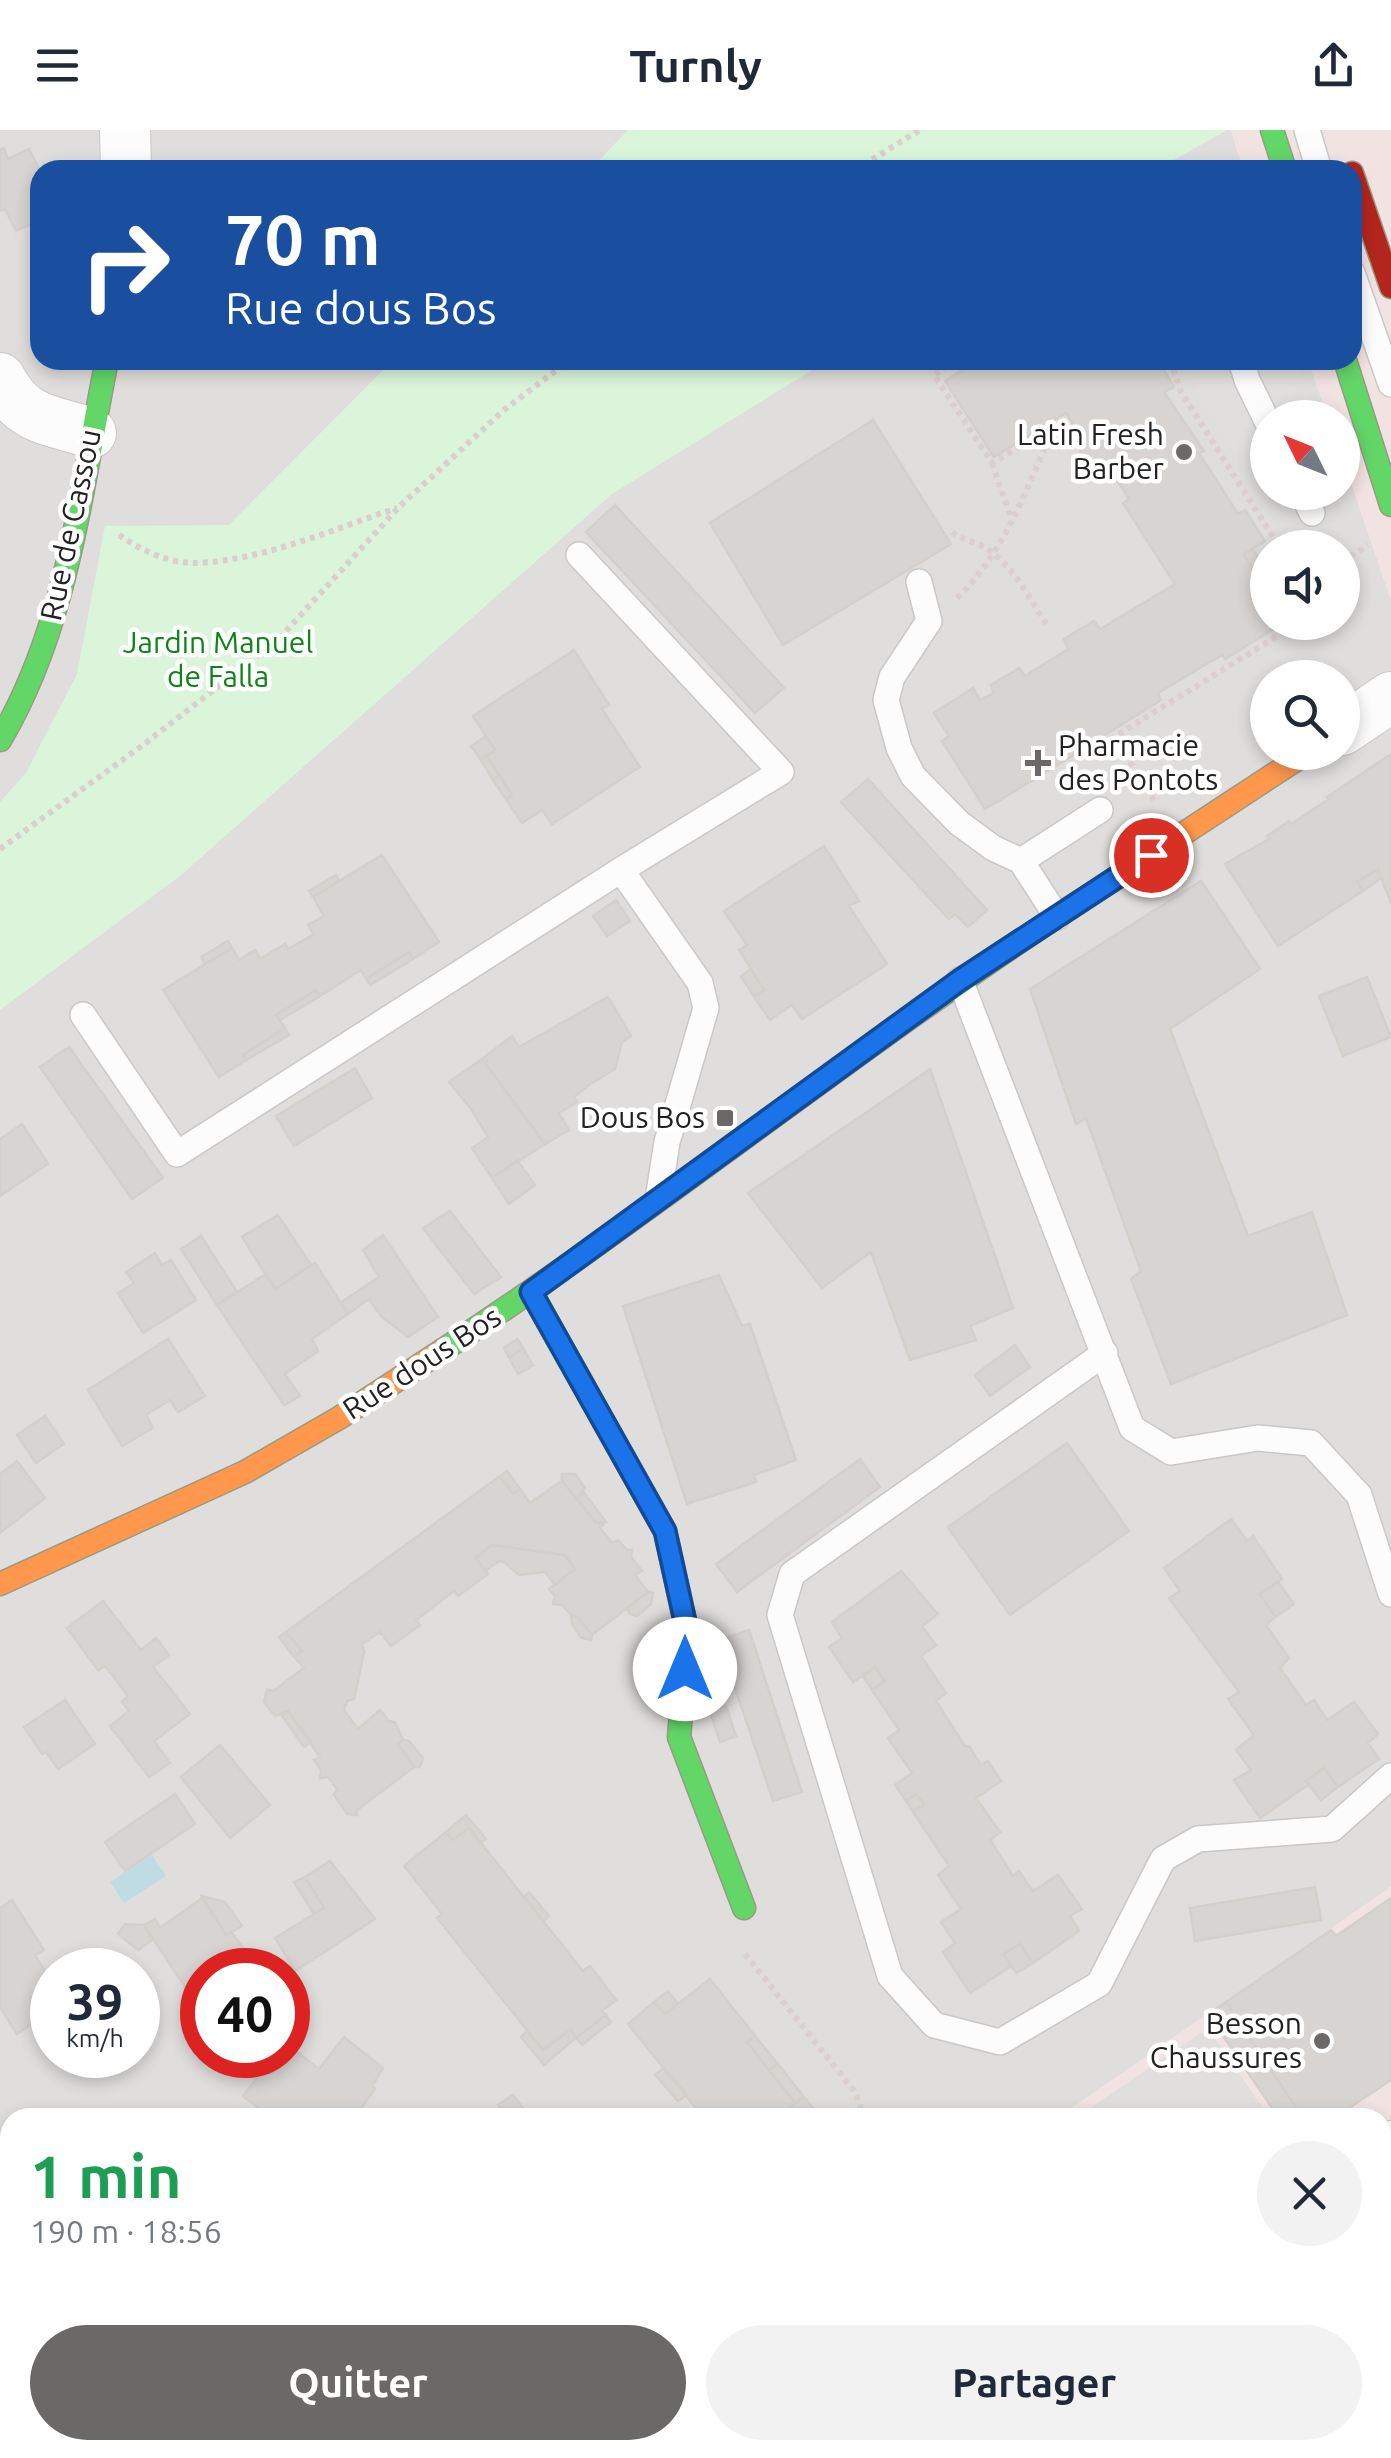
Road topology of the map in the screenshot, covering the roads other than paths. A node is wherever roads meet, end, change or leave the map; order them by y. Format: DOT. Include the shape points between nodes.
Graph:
graph roads {
  1 [pos="125,130"];
  2 [pos="1272,130"];
  3 [pos="1307,130"];
  4 [pos="126,160"];
  5 [pos="1282,160"];
  6 [pos="1316,160"];
  7 [pos="1362,201"];
  8 [pos="1391,287"];
  9 [pos="1362,301"];
  10 [pos="105,370"];
  11 [pos="1244,370"];
  12 [pos="1348,370"];
  13 [pos="0,378"];
  14 [pos="1391,384"];
  15 [pos="1256,400"];
  16 [pos="92,433"];
  17 [pos="1391,505"];
  18 [pos="579,555"];
  19 [pos="919,582"];
  20 [pos="1391,697"];
  21 [pos="1360,718"];
  22 [pos="0,740"];
  23 [pos="1281,770"];
  24 [pos="1100,810"];
  25 [pos="1022,861"];
  26 [pos="621,870"];
  27 [pos="1057,917"];
  28 [pos="960,980"];
  29 [pos="83,1015"];
  30 [pos="659,1197"];
  31 [pos="531,1292"];
  32 [pos="1106,1353"];
  33 [pos="0,1584"];
  34 [pos="1391,1594"];
  35 [pos="1391,1776"];
  36 [pos="744,1908"];
  1 -- 4 [label="street"];
  2 -- 5 [label="street"];
  3 -- 6 [label="lane"];
  7 -- 8 [label="street"];
  9 -- 14 [label="lane"];
  10 -- 16 [label="street, Rue de Cassou"];
  11 -- 15 [label="lane"];
  12 -- 17 [label="street"];
  13 -- 16 [label="street" via="23,411"];
  16 -- 22 [label="street, Rue de Cassou" via="56,610"];
  18 -- 26 [label="lane" via="782,772"];
  19 -- 25 [label="lane" via="929,621 892,676 886,700 899,748 913,776 960,823"];
  20 -- 21 [label="street"];
  23 -- 27 [label="street, Rue dous Bos"];
  24 -- 25 [label="lane"];
  25 -- 27 [label="lane"];
  26 -- 29 [label="lane" via="178,1154"];
  26 -- 30 [label="lane" via="700,984 706,1008 667,1142"];
  27 -- 28 [label="street, Rue dous Bos"];
  28 -- 30 [label="street, Rue dous Bos"];
  28 -- 32 [label="lane"];
  30 -- 31 [label="street, Rue dous Bos"];
  31 -- 33 [label="street, Rue dous Bos" via="245,1472"];
  31 -- 36 [label="street" via="665,1531 688,1635 678,1737"];
  32 -- 34 [label="lane" via="1132,1428 1170,1452 1258,1438 1311,1443 1358,1495"];
  32 -- 35 [label="lane" via="792,1574 780,1615 890,1976 934,2025 1000,2042 1099,1984 1163,1858 1198,1839 1332,1829"];
}
